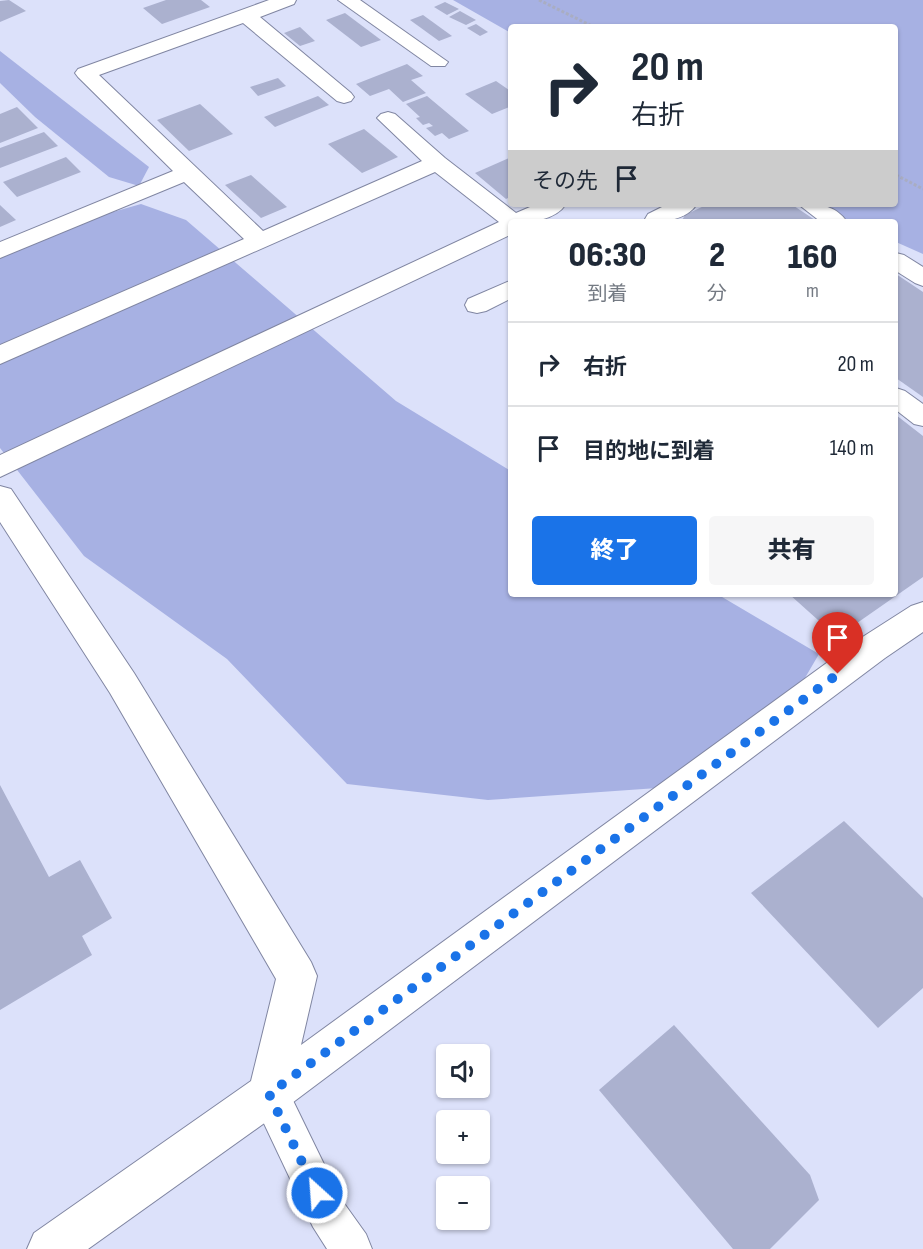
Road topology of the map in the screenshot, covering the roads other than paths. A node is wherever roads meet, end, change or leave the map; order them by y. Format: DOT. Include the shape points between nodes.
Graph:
graph roads {
  1 [pos="287,0"];
  2 [pos="347,0"];
  3 [pos="246,15"];
  4 [pos="438,62"];
  5 [pos="344,97"];
  6 [pos="388,118"];
  7 [pos="437,163"];
  8 [pos="187,173"];
  9 [pos="549,207"];
  10 [pos="681,207"];
  11 [pos="814,207"];
  12 [pos="509,219"];
  13 [pos="523,219"];
  14 [pos="659,219"];
  15 [pos="832,219"];
  16 [pos="508,226"];
  17 [pos="260,241"];
  18 [pos="0,250"];
  19 [pos="898,261"];
  20 [pos="923,278"];
  21 [pos="508,290"];
  22 [pos="477,304"];
  23 [pos="0,355"];
  24 [pos="898,398"];
  25 [pos="923,417"];
  26 [pos="0,467"];
  27 [pos="0,497"];
  28 [pos="923,615"];
  29 [pos="269,1094"];
  30 [pos="50,1249"];
  31 [pos="351,1249"];
  1 -- 3 [label="street"];
  2 -- 4 [label="street"];
  3 -- 5 [label="street"];
  3 -- 8 [label="street" via="85,73"];
  6 -- 7 [label="street"];
  7 -- 12 [label="street"];
  7 -- 17 [label="street"];
  8 -- 17 [label="street"];
  8 -- 18 [label="street"];
  9 -- 13 [label="street"];
  10 -- 14 [label="street"];
  11 -- 15 [label="street"];
  16 -- 26 [label="street"];
  17 -- 23 [label="street"];
  19 -- 20 [label="street"];
  21 -- 22 [label="street"];
  24 -- 25 [label="street"];
  27 -- 29 [label="street" via="122,683 297,976"];
  28 -- 29 [label="street" via="864,654"];
  29 -- 30 [label="street"];
  29 -- 31 [label="street" via="327,1213"];
}
